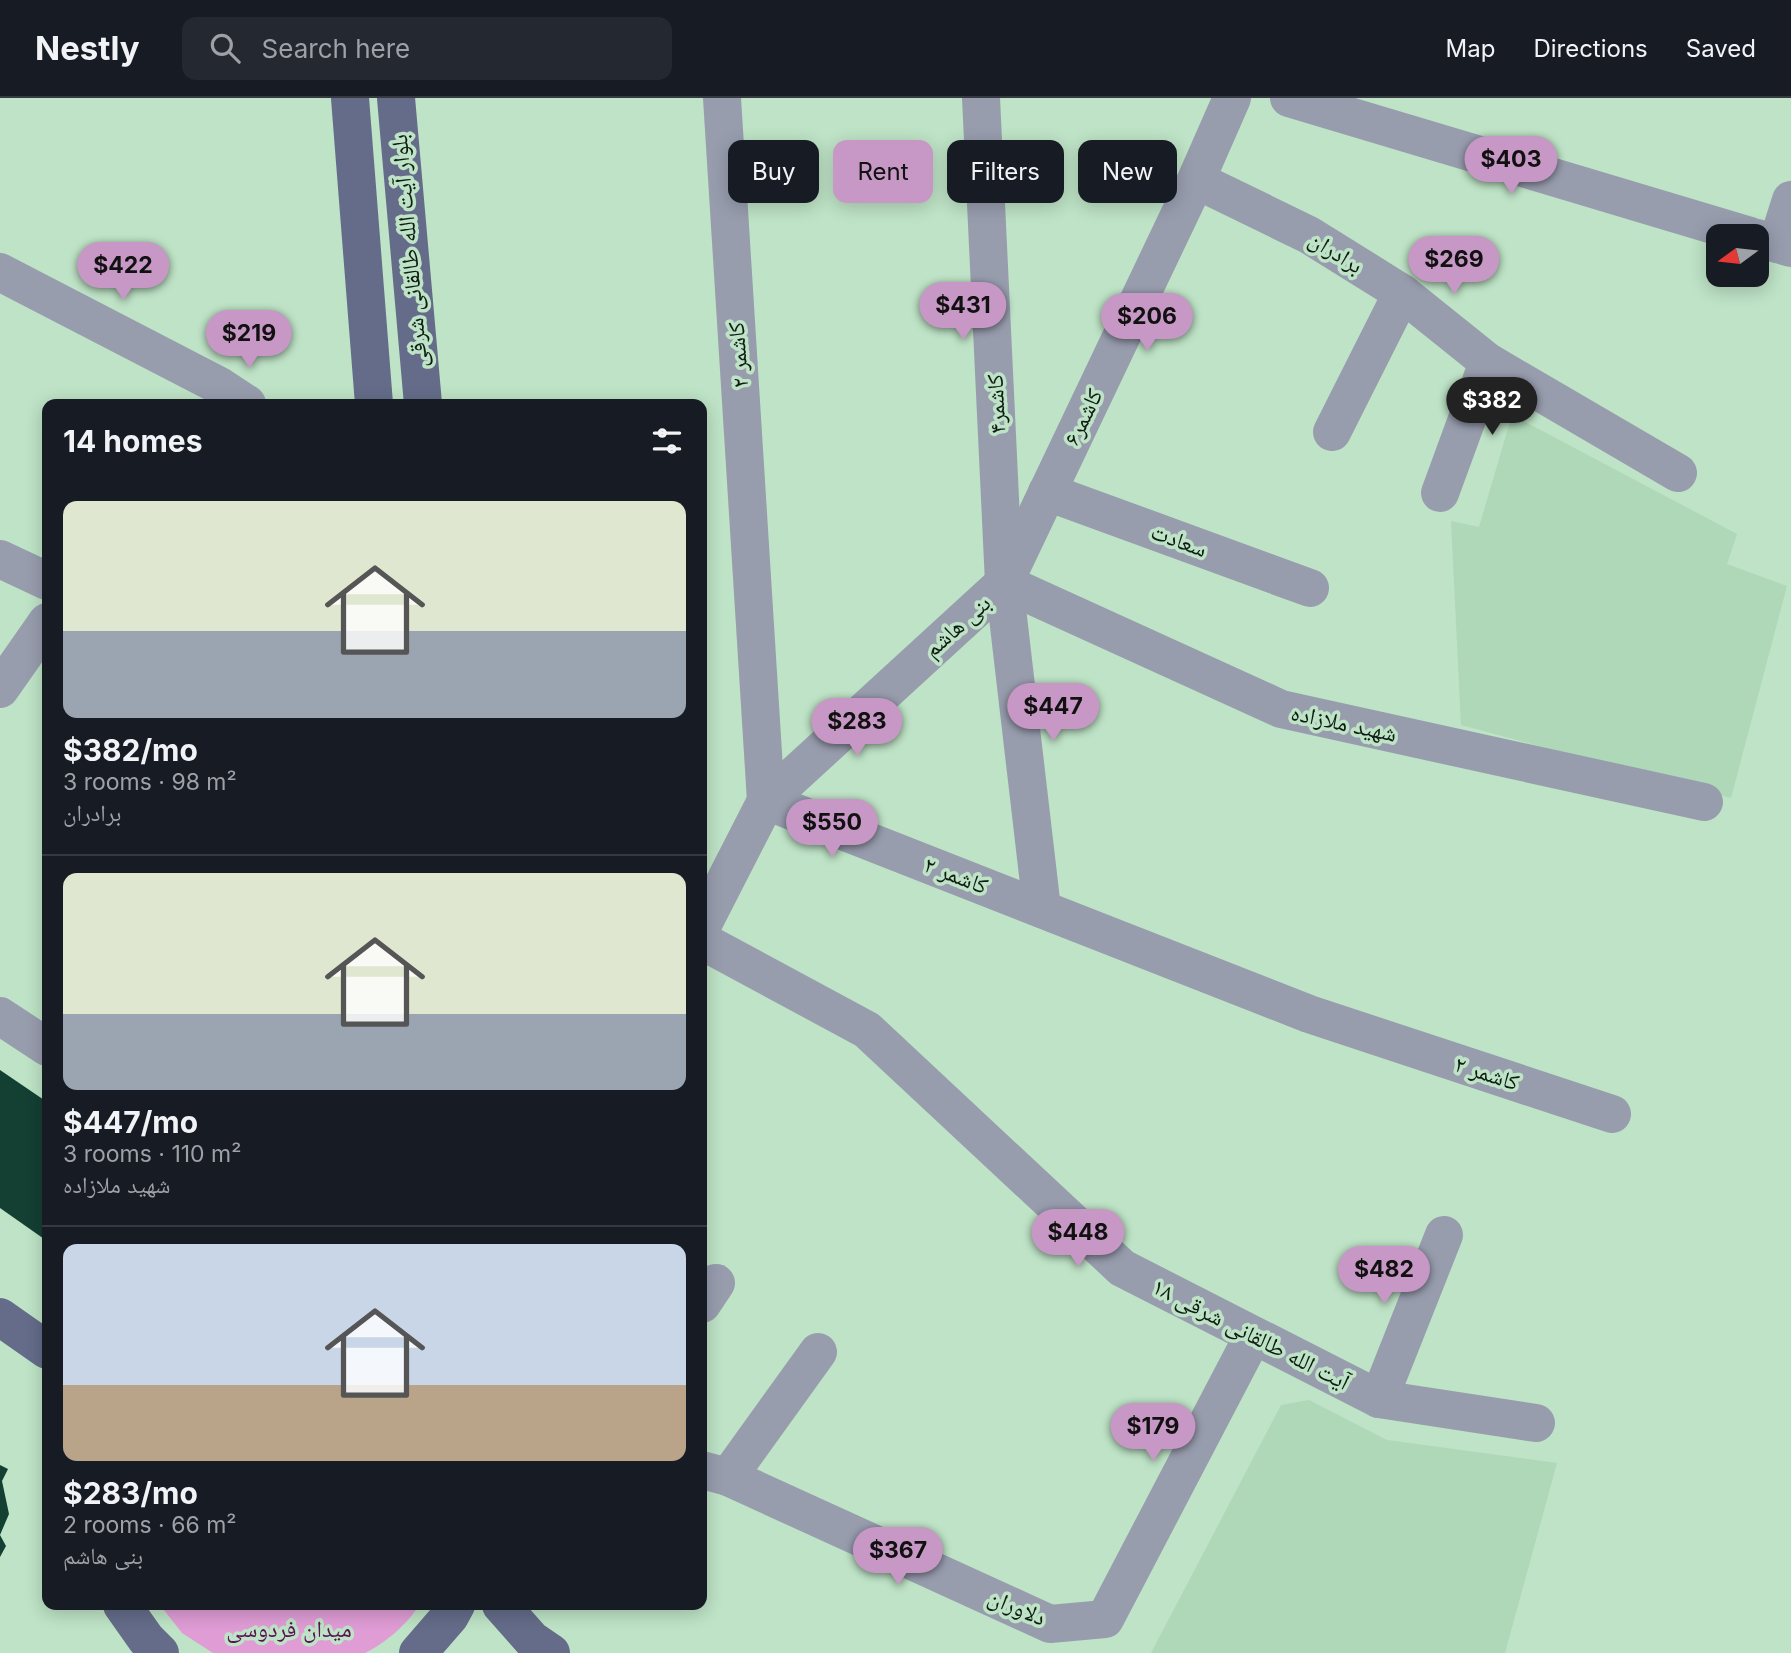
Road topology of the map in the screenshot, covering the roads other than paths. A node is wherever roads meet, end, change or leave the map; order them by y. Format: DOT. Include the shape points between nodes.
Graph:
graph roads {
  1 [pos="350,98"];
  2 [pos="396,98"];
  3 [pos="722,98"];
  4 [pos="981,98"];
  5 [pos="1232,98"];
  6 [pos="1289,98"];
  7 [pos="1196,180"];
  8 [pos="1791,200"];
  9 [pos="1709,224"];
  10 [pos="1769,242"];
  11 [pos="0,272"];
  12 [pos="1402,293"];
  13 [pos="1488,362"];
  14 [pos="223,398"];
  15 [pos="374,399"];
  16 [pos="422,399"];
  17 [pos="1332,432"];
  18 [pos="1678,473"];
  19 [pos="1048,492"];
  20 [pos="1440,493"];
  21 [pos="0,559"];
  22 [pos="42,579"];
  23 [pos="1004,583"];
  24 [pos="1310,588"];
  25 [pos="42,629"];
  26 [pos="0,689"];
  27 [pos="766,801"];
  28 [pos="1704,802"];
  29 [pos="1042,909"];
  30 [pos="707,916"];
  31 [pos="707,944"];
  32 [pos="0,1016"];
  33 [pos="42,1044"];
  34 [pos="1612,1114"];
  35 [pos="1444,1235"];
  36 [pos="0,1317"];
  37 [pos="1253,1336"];
  38 [pos="42,1346"];
  39 [pos="818,1352"];
  40 [pos="1378,1399"];
  41 [pos="1536,1423"];
  42 [pos="715,1474"];
  43 [pos="126,1610"];
  44 [pos="453,1610"];
  45 [pos="505,1610"];
  46 [pos="1045,1638"];
  47 [pos="160,1653"];
  48 [pos="418,1653"];
  49 [pos="551,1653"];
  1 -- 15 [label="main road, بلوار آیت الله طالقانی شرقی"];
  2 -- 16 [label="main road, بلوار آیت الله طالقانی شرقی"];
  3 -- 27 [label="street, کاشمر ۲"];
  4 -- 23 [label="street, کاشمر۴"];
  5 -- 7 [label="street, کاشمر۶"];
  6 -- 9 [label="street"];
  7 -- 12 [label="street, برادران" via="1309,235"];
  7 -- 19 [label="street, کاشمر۶"];
  8 -- 10 [label="street"];
  11 -- 14 [label="street"];
  12 -- 13 [label="street, برادران"];
  12 -- 17 [label="street"];
  13 -- 18 [label="street, برادران"];
  13 -- 20 [label="street"];
  19 -- 23 [label="street, کاشمر۶"];
  19 -- 24 [label="street, سعادت"];
  21 -- 22 [label="street"];
  23 -- 27 [label="street, بنی هاشم"];
  23 -- 28 [label="street, شهید ملازاده" via="1281,709"];
  23 -- 29 [label="street, کاشمر۴"];
  25 -- 26 [label="street"];
  27 -- 29 [label="street, کاشمر ۲"];
  27 -- 30 [label="street, بنی هاشم"];
  29 -- 34 [label="street, کاشمر ۲" via="1309,1014"];
  31 -- 37 [label="street, آیت الله طالقانی شرقی ۱۸" via="867,1030 1122,1268"];
  32 -- 33 [label="street"];
  35 -- 40 [label="street"];
  36 -- 38 [label="main road"];
  37 -- 40 [label="street, آیت الله طالقانی شرقی ۱۸"];
  37 -- 46 [label="street, دلاوران" via="1105,1619"];
  39 -- 42 [label="street"];
  40 -- 41 [label="street, آیت الله طالقانی شرقی ۱۸"];
  42 -- 46 [label="street, دلاوران"];
  43 -- 47 [label="main road"];
  44 -- 48 [label="main road"];
  45 -- 49 [label="main road" via="532,1640"];
}
